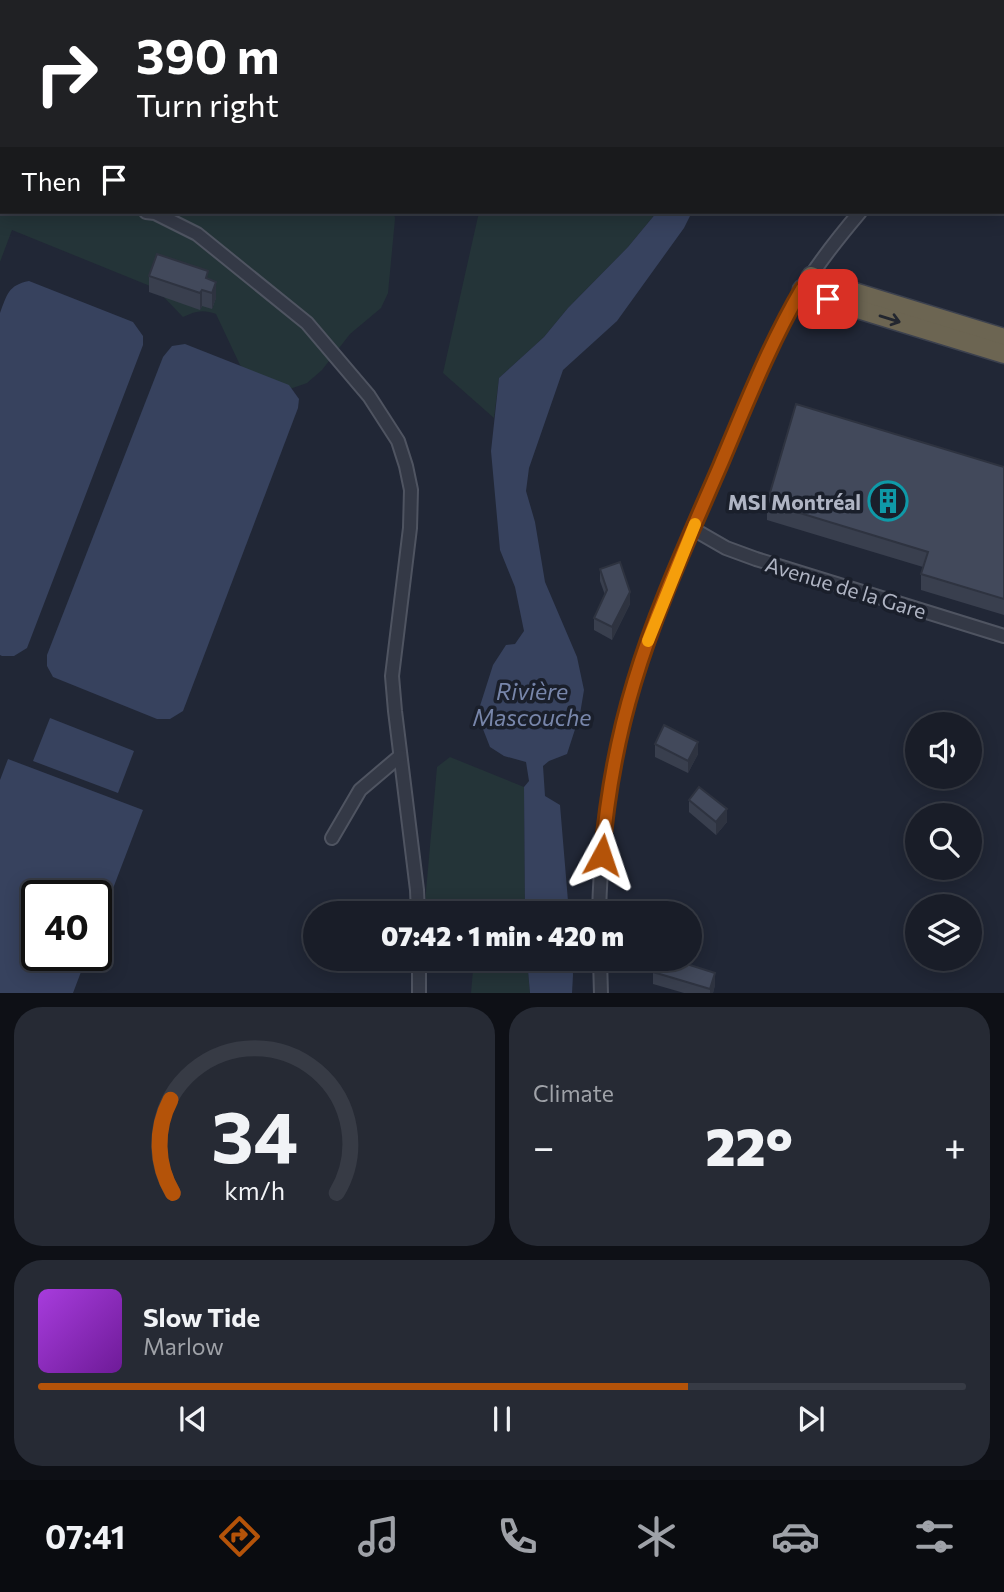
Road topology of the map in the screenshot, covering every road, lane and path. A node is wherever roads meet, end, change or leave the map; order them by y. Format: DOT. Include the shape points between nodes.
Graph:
graph roads {
  1 [pos="157,214"];
  2 [pos="858,214"];
  3 [pos="806,282"];
  4 [pos="1004,338"];
  5 [pos="1004,354"];
  6 [pos="693,529"];
  7 [pos="1004,636"];
  8 [pos="400,756"];
  9 [pos="332,838"];
  10 [pos="417,901"];
  11 [pos="600,901"];
  12 [pos="419,971"];
  13 [pos="600,971"];
  14 [pos="419,993"];
  15 [pos="601,993"];
  1 -- 8 [label="street" via="197,234 307,323 369,396 398,441 411,490 392,676"];
  2 -- 3 [label="street"];
  3 -- 4 [label="highway" via="835,286"];
  3 -- 5 [label="highway, one-way" via="828,299"];
  3 -- 6 [label="street" via="775,340"];
  6 -- 7 [label="street, Avenue de la Gare" via="756,559"];
  6 -- 11 [label="street" via="655,621 622,726 608,800"];
  8 -- 9 [label="street" via="360,790"];
  8 -- 10 [label="street"];
  12 -- 14 [label="street"];
  13 -- 15 [label="street"];
}
